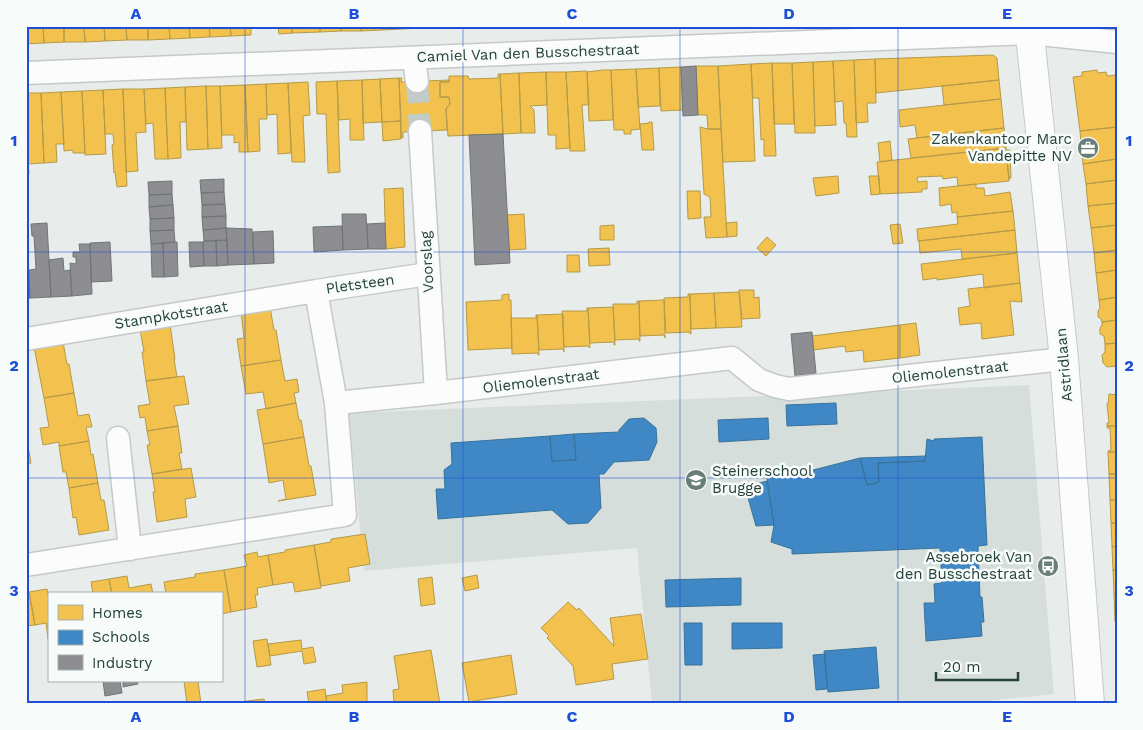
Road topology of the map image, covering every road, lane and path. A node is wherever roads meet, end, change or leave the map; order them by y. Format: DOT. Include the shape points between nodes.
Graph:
graph roads {
  1 [pos="1030,30"];
  2 [pos="838,34"];
  3 [pos="1117,42"];
  4 [pos="414,58"];
  5 [pos="26,73"];
  6 [pos="417,82"];
  7 [pos="420,131"];
  8 [pos="428,274"];
  9 [pos="316,291"];
  10 [pos="26,339"];
  11 [pos="1064,359"];
  12 [pos="436,394"];
  13 [pos="336,403"];
  14 [pos="118,438"];
  15 [pos="130,549"];
  16 [pos="26,565"];
  17 [pos="1090,704"];
  1 -- 2 [label="street, Camiel Van den Busschestraat"];
  1 -- 3 [label="street, Camiel Van den Busschestraat"];
  1 -- 11 [label="main road, Astridlaan"];
  2 -- 4 [label="street, Camiel Van den Busschestraat"];
  4 -- 5 [label="street, Camiel Van den Busschestraat"];
  4 -- 6 [label="street"];
  7 -- 8 [label="street, Voorslag"];
  8 -- 9 [label="street, Pletsteen"];
  8 -- 12 [label="street, Voorslag"];
  9 -- 10 [label="street, Stampkotstraat"];
  9 -- 13 [label="street, Pletsteen"];
  11 -- 12 [label="street, Oliemolenstraat" via="789,389 759,380 732,358"];
  11 -- 17 [label="main road, Astridlaan"];
  12 -- 13 [label="street, Oliemolenstraat"];
  13 -- 15 [label="street" via="344,515"];
  14 -- 15 [label="street"];
  15 -- 16 [label="street"];
}
